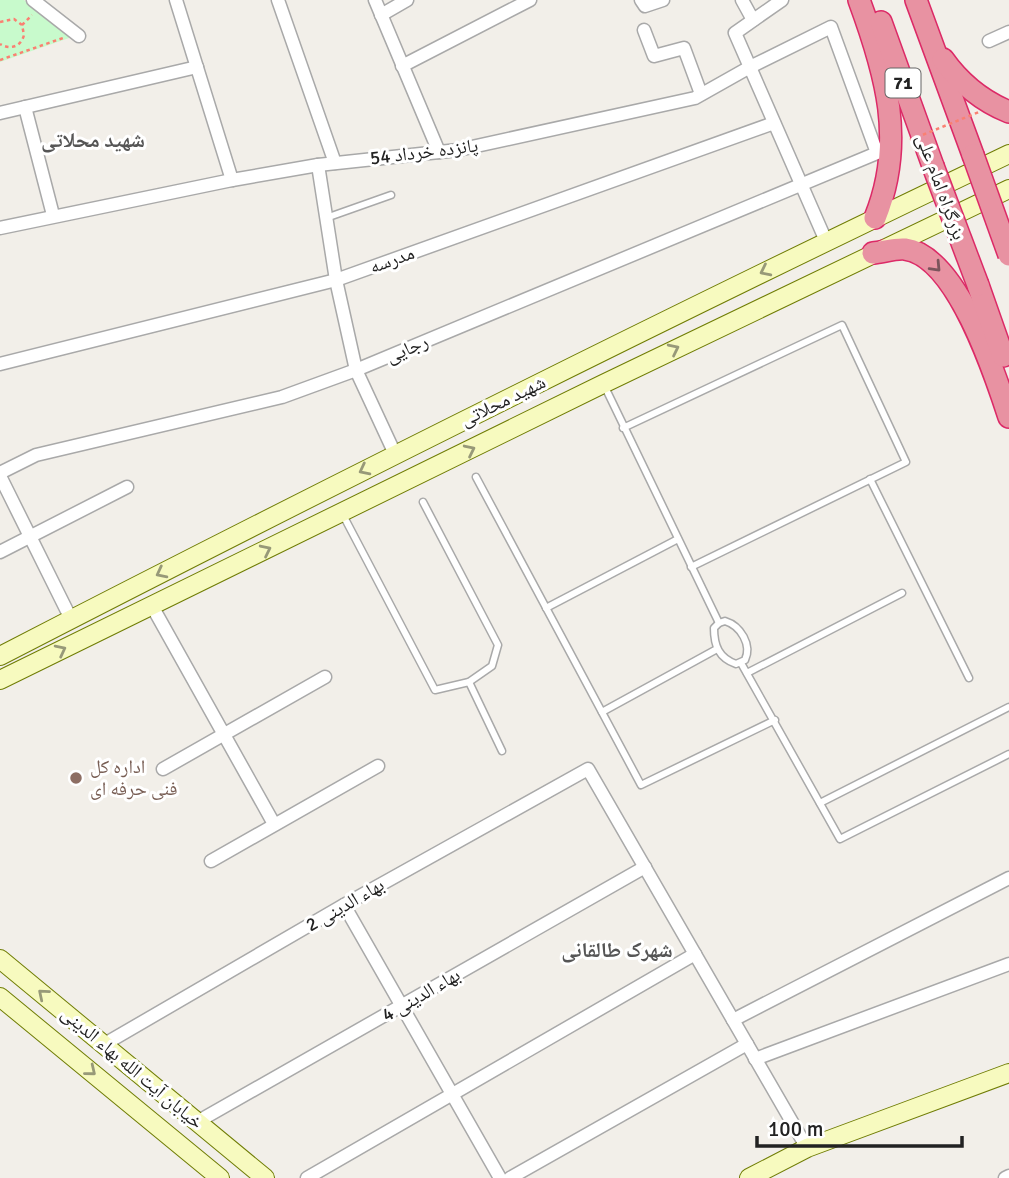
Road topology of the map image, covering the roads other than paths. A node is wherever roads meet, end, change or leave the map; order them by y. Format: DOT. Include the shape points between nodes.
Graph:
graph roads {
  1 [pos="33,0"];
  2 [pos="176,0"];
  3 [pos="278,0"];
  4 [pos="375,0"];
  5 [pos="408,0"];
  6 [pos="530,0"];
  7 [pos="641,0"];
  8 [pos="663,0"];
  9 [pos="742,0"];
  10 [pos="782,0"];
  11 [pos="859,0"];
  12 [pos="873,0"];
  13 [pos="916,0"];
  14 [pos="381,15"];
  15 [pos="753,20"];
  16 [pos="831,27"];
  17 [pos="644,30"];
  18 [pos="1009,32"];
  19 [pos="79,36"];
  20 [pos="989,41"];
  21 [pos="930,42"];
  22 [pos="402,66"];
  23 [pos="197,67"];
  24 [pos="750,67"];
  25 [pos="701,94"];
  26 [pos="24,107"];
  27 [pos="1009,112"];
  28 [pos="0,113"];
  29 [pos="774,123"];
  30 [pos="439,152"];
  31 [pos="1009,154"];
  32 [pos="335,163"];
  33 [pos="318,165"];
  34 [pos="232,180"];
  35 [pos="801,185"];
  36 [pos="1009,189"];
  37 [pos="391,195"];
  38 [pos="54,215"];
  39 [pos="326,218"];
  40 [pos="875,218"];
  41 [pos="0,228"];
  42 [pos="826,241"];
  43 [pos="873,253"];
  44 [pos="1009,256"];
  45 [pos="336,280"];
  46 [pos="0,364"];
  47 [pos="356,370"];
  48 [pos="1009,374"];
  49 [pos="603,384"];
  50 [pos="1009,417"];
  51 [pos="623,428"];
  52 [pos="395,454"];
  53 [pos="0,475"];
  54 [pos="476,477"];
  55 [pos="870,480"];
  56 [pos="127,487"];
  57 [pos="423,502"];
  58 [pos="342,513"];
  59 [pos="30,536"];
  60 [pos="678,539"];
  61 [pos="0,552"];
  62 [pos="691,567"];
  63 [pos="902,593"];
  64 [pos="152,606"];
  65 [pos="546,608"];
  66 [pos="71,620"];
  67 [pos="719,623"];
  68 [pos="717,649"];
  69 [pos="0,656"];
  70 [pos="741,663"];
  71 [pos="747,673"];
  72 [pos="325,677"];
  73 [pos="969,678"];
  74 [pos="0,680"];
  75 [pos="469,682"];
  76 [pos="1009,707"];
  77 [pos="602,712"];
  78 [pos="775,720"];
  79 [pos="224,735"];
  80 [pos="502,751"];
  81 [pos="1009,754"];
  82 [pos="377,766"];
  83 [pos="163,769"];
  84 [pos="820,803"];
  85 [pos="274,824"];
  86 [pos="211,861"];
  87 [pos="645,867"];
  88 [pos="1009,878"];
  89 [pos="344,905"];
  90 [pos="695,954"];
  91 [pos="0,959"];
  92 [pos="1009,964"];
  93 [pos="0,997"];
  94 [pos="402,1006"];
  95 [pos="733,1020"];
  96 [pos="747,1044"];
  97 [pos="103,1045"];
  98 [pos="755,1059"];
  99 [pos="1009,1073"];
  100 [pos="452,1094"];
  101 [pos="197,1122"];
  102 [pos="807,1148"];
  103 [pos="220,1178"];
  104 [pos="265,1178"];
  105 [pos="307,1178"];
  106 [pos="499,1178"];
  107 [pos="510,1178"];
  108 [pos="749,1178"];
  1 -- 19 [label="street"];
  2 -- 23 [label="street"];
  3 -- 32 [label="street"];
  4 -- 14 [label="street"];
  5 -- 14 [label="street"];
  6 -- 22 [label="street"];
  7 -- 8 [label="street" via="645,6"];
  9 -- 15 [label="street"];
  10 -- 15 [label="street"];
  11 -- 40 [label="highway" via="882,72 891,127 888,177"];
  12 -- 48 [label="highway, بزرگراه امام علی / 71, bridge"];
  13 -- 21 [label="highway, 71"];
  14 -- 22 [label="street"];
  15 -- 24 [label="street" via="735,33"];
  16 -- 24 [label="street, پانزده خرداد 54"];
  16 -- 35 [label="street, رجایی" via="877,153"];
  17 -- 25 [label="street" via="654,56 684,48"];
  18 -- 20 [label="street"];
  21 -- 27 [label="highway" via="970,90"];
  21 -- 44 [label="highway, 71, bridge"];
  22 -- 30 [label="street"];
  23 -- 26 [label="street"];
  23 -- 34 [label="street"];
  24 -- 25 [label="street, پانزده خرداد 54"];
  24 -- 29 [label="street"];
  25 -- 30 [label="street, پانزده خرداد 54"];
  26 -- 28 [label="street"];
  26 -- 38 [label="street"];
  29 -- 35 [label="street"];
  29 -- 45 [label="street, مدرسه"];
  30 -- 32 [label="street, پانزده خرداد 54"];
  31 -- 40 [label="main road, شهید محلاتی"];
  32 -- 33 [label="street, پانزده خرداد 54"];
  33 -- 34 [label="street, پانزده خرداد 54"];
  33 -- 39 [label="street"];
  34 -- 38 [label="street, پانزده خرداد 54"];
  35 -- 42 [label="street"];
  35 -- 47 [label="street, رجایی"];
  36 -- 43 [label="main road, شهید محلاتی"];
  37 -- 39 [label="lane"];
  38 -- 41 [label="street, پانزده خرداد 54"];
  39 -- 45 [label="street"];
  40 -- 42 [label="main road, شهید محلاتی"];
  42 -- 52 [label="main road, شهید محلاتی, one-way"];
  49 -- 43 [label="main road, شهید محلاتی, one-way"];
  43 -- 50 [label="highway, one-way" via="905,249 928,258 942,273 982,339"];
  45 -- 46 [label="street, مدرسه"];
  45 -- 47 [label="street"];
  47 -- 52 [label="street"];
  47 -- 53 [label="street, رجایی" via="282,397 36,455"];
  49 -- 51 [label="lane"];
  58 -- 49 [label="main road, شهید محلاتی, one-way"];
  51 -- 55 [label="lane" via="842,325 906,462"];
  51 -- 60 [label="lane"];
  52 -- 66 [label="main road, شهید محلاتی, one-way"];
  53 -- 59 [label="street"];
  54 -- 65 [label="lane"];
  55 -- 62 [label="lane"];
  55 -- 73 [label="lane"];
  56 -- 59 [label="street"];
  57 -- 75 [label="lane" via="498,645 492,666"];
  64 -- 58 [label="main road, شهید محلاتی, one-way"];
  58 -- 75 [label="lane" via="435,690"];
  59 -- 61 [label="street"];
  59 -- 66 [label="street"];
  60 -- 62 [label="lane"];
  60 -- 65 [label="lane"];
  62 -- 67 [label="lane"];
  63 -- 71 [label="lane"];
  74 -- 64 [label="main road, شهید محلاتی, one-way"];
  64 -- 79 [label="street"];
  65 -- 77 [label="lane"];
  66 -- 69 [label="main road, شهید محلاتی"];
  67 -- 68 [label="lane" via="714,628"];
  67 -- 70 [label="lane" via="732,623 745,639 749,653"];
  68 -- 70 [label="lane" via="729,662"];
  68 -- 77 [label="lane"];
  70 -- 71 [label="lane"];
  71 -- 78 [label="lane"];
  72 -- 79 [label="street"];
  75 -- 80 [label="lane"];
  76 -- 84 [label="lane"];
  77 -- 78 [label="lane" via="641,785"];
  78 -- 84 [label="lane"];
  79 -- 83 [label="street"];
  79 -- 85 [label="street"];
  81 -- 84 [label="lane" via="840,839"];
  82 -- 85 [label="street"];
  85 -- 86 [label="street"];
  87 -- 89 [label="street, بهاء الدینی 2" via="589,769"];
  87 -- 90 [label="street"];
  87 -- 94 [label="street, بهاء الدینی 4"];
  88 -- 95 [label="street"];
  89 -- 94 [label="street"];
  89 -- 97 [label="street, بهاء الدینی 2"];
  90 -- 95 [label="street"];
  90 -- 100 [label="street"];
  97 -- 91 [label="main road, خیابان آیت الله بهاء الدینی, one-way"];
  92 -- 98 [label="street"];
  93 -- 103 [label="main road, خیابان آیت الله بهاء الدینی, one-way"];
  94 -- 100 [label="street"];
  94 -- 101 [label="street, بهاء الدینی 4"];
  95 -- 96 [label="street"];
  96 -- 98 [label="street"];
  96 -- 107 [label="street"];
  97 -- 101 [label="main road, خیابان آیت الله بهاء الدینی"];
  98 -- 102 [label="street"];
  99 -- 102 [label="main road"];
  100 -- 105 [label="street"];
  100 -- 106 [label="street"];
  101 -- 104 [label="main road, خیابان آیت الله بهاء الدینی"];
  102 -- 108 [label="main road"];
}
